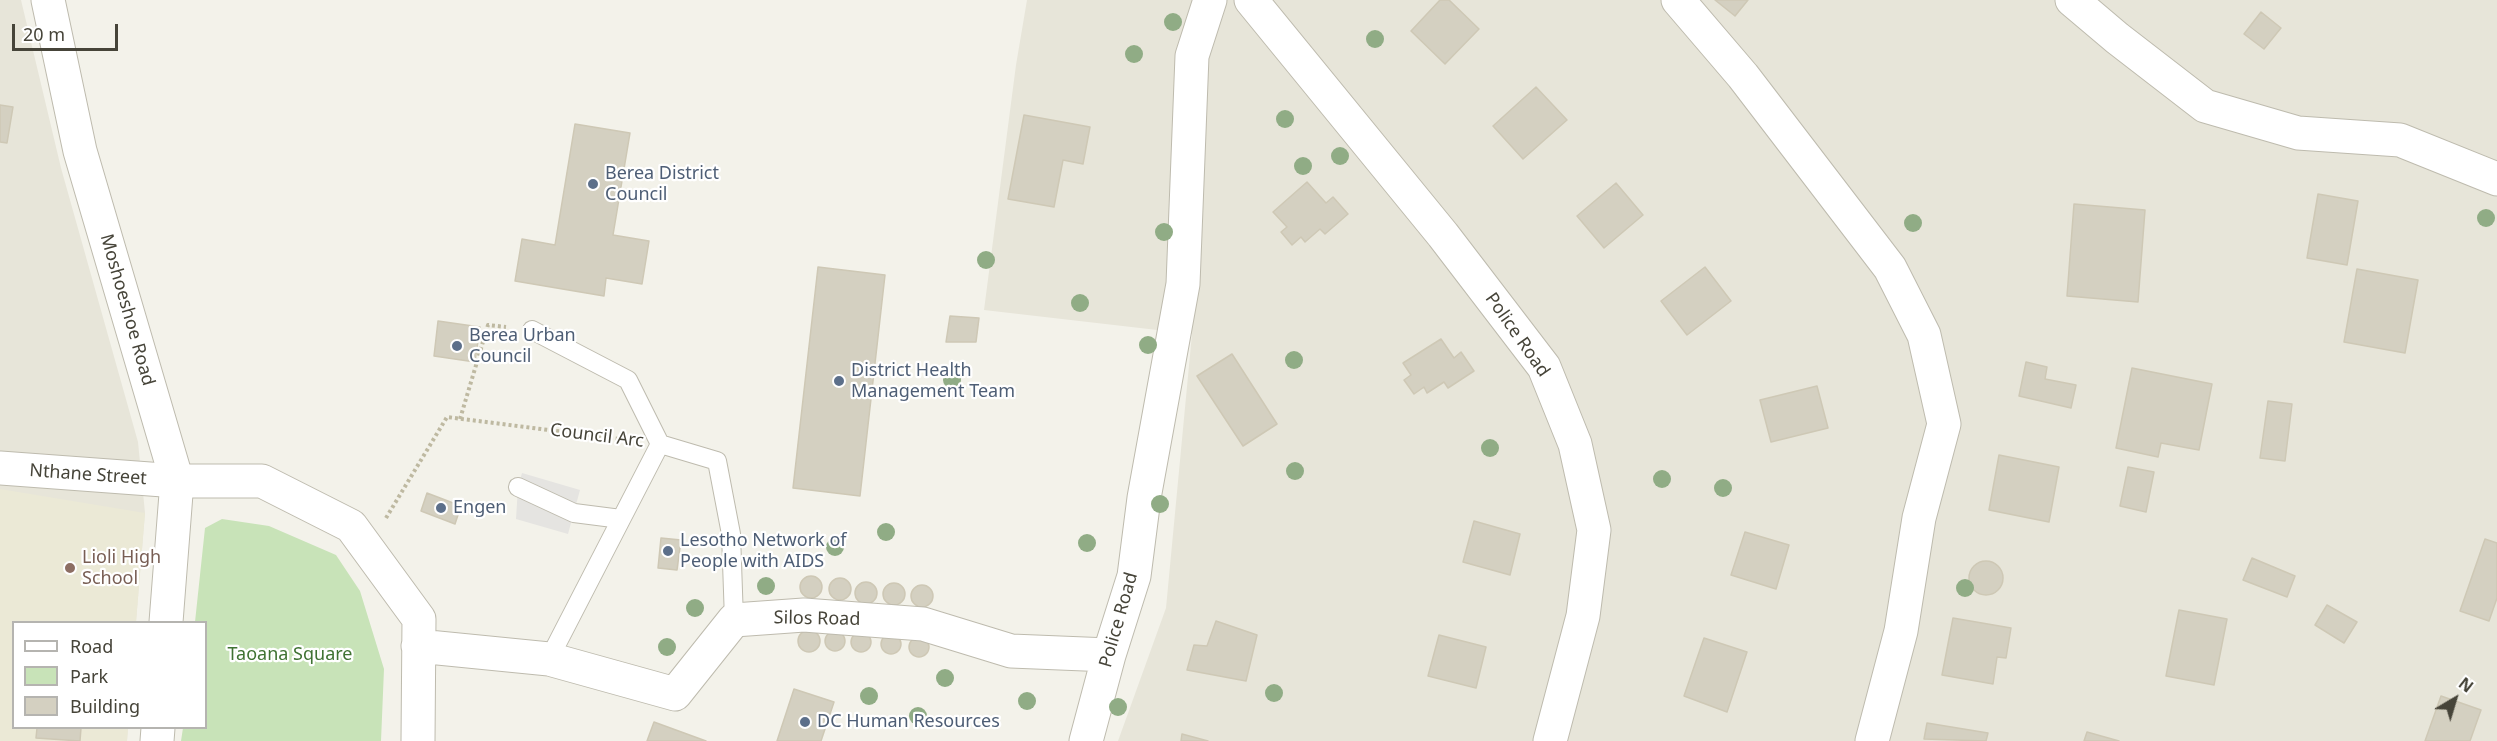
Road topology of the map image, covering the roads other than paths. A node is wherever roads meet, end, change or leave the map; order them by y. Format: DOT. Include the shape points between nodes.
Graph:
graph roads {
  1 [pos="48,0"];
  2 [pos="1210,0"];
  3 [pos="1251,0"];
  4 [pos="1678,0"];
  5 [pos="2072,0"];
  6 [pos="2496,175"];
  7 [pos="532,330"];
  8 [pos="660,444"];
  9 [pos="0,468"];
  10 [pos="177,481"];
  11 [pos="518,487"];
  12 [pos="621,519"];
  13 [pos="734,620"];
  14 [pos="166,621"];
  15 [pos="418,646"];
  16 [pos="1108,654"];
  17 [pos="549,659"];
  18 [pos="418,741"];
  19 [pos="1086,741"];
  20 [pos="1550,741"];
  21 [pos="1872,741"];
  1 -- 10 [label="street, Moshoeshoe Road" via="80,151"];
  2 -- 16 [label="street, Police Road" via="1192,56 1183,284 1144,498 1134,576"];
  3 -- 20 [label="street, Police Road" via="1443,235 1544,367 1575,444 1594,530 1583,616"];
  4 -- 21 [label="street" via="1743,76 1890,268 1924,335 1944,424 1919,518 1902,631"];
  5 -- 6 [label="street" via="2205,106 2298,133 2400,140"];
  7 -- 8 [label="lane" via="628,380"];
  8 -- 12 [label="lane, Council Arc"];
  8 -- 13 [label="lane" via="717,461 731,534"];
  9 -- 10 [label="street, Nthane Street"];
  10 -- 14 [label="street, Moshoeshoe Road"];
  10 -- 15 [label="street, Nthane Street" via="262,481 351,526 419,619"];
  11 -- 12 [label="lane" via="574,513"];
  12 -- 17 [label="lane, Council Arc"];
  13 -- 16 [label="street, Silos Road" via="804,615 923,624 1011,651"];
  13 -- 17 [label="street" via="675,694"];
  15 -- 17 [label="street"];
  15 -- 18 [label="street, Nthane Street"];
  16 -- 19 [label="street, Police Road"];
}
